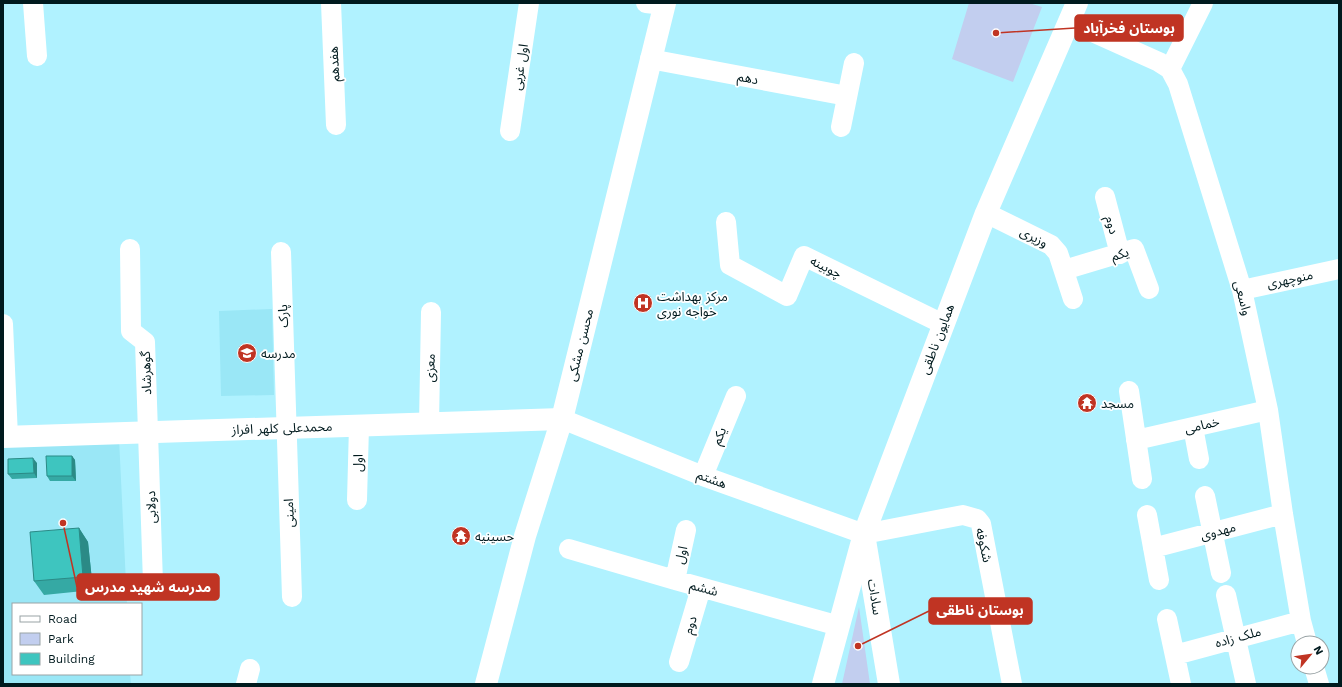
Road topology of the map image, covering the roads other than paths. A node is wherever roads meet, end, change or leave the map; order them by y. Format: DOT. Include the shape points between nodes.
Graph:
graph roads {
  1 [pos="33,3"];
  2 [pos="331,3"];
  3 [pos="529,3"];
  4 [pos="1203,3"];
  5 [pos="658,4"];
  6 [pos="1074,12"];
  7 [pos="38,56"];
  8 [pos="650,59"];
  9 [pos="854,63"];
  10 [pos="1170,69"];
  11 [pos="847,96"];
  12 [pos="336,125"];
  13 [pos="841,127"];
  14 [pos="510,131"];
  15 [pos="1105,196"];
  16 [pos="986,213"];
  17 [pos="726,222"];
  18 [pos="130,249"];
  19 [pos="281,252"];
  20 [pos="1120,254"];
  21 [pos="1339,269"];
  22 [pos="1064,270"];
  23 [pos="1149,289"];
  24 [pos="1242,290"];
  25 [pos="1073,299"];
  26 [pos="431,312"];
  27 [pos="3,324"];
  28 [pos="943,324"];
  29 [pos="1129,391"];
  30 [pos="736,396"];
  31 [pos="1268,410"];
  32 [pos="562,419"];
  33 [pos="429,424"];
  34 [pos="359,426"];
  35 [pos="1193,427"];
  36 [pos="287,428"];
  37 [pos="149,432"];
  38 [pos="5,437"];
  39 [pos="1136,440"];
  40 [pos="1200,459"];
  41 [pos="703,476"];
  42 [pos="1142,479"];
  43 [pos="1205,496"];
  44 [pos="357,500"];
  45 [pos="1283,514"];
  46 [pos="1147,515"];
  47 [pos="686,530"];
  48 [pos="1212,532"];
  49 [pos="864,534"];
  50 [pos="1153,548"];
  51 [pos="569,549"];
  52 [pos="1221,572"];
  53 [pos="675,580"];
  54 [pos="1158,580"];
  55 [pos="153,582"];
  56 [pos="701,588"];
  57 [pos="1226,595"];
  58 [pos="292,597"];
  59 [pos="1167,619"];
  60 [pos="1301,621"];
  61 [pos="839,626"];
  62 [pos="1305,635"];
  63 [pos="1235,638"];
  64 [pos="1175,655"];
  65 [pos="679,662"];
  66 [pos="486,684"];
  67 [pos="823,684"];
  68 [pos="889,684"];
  69 [pos="1012,684"];
  70 [pos="1181,684"];
  71 [pos="1246,684"];
  1 -- 7 [label="street"];
  2 -- 12 [label="street, هفدهم"];
  3 -- 14 [label="street, اول غربی"];
  4 -- 10 [label="street"];
  5 -- 8 [label="main road, محسن مشکی"];
  6 -- 10 [label="street"];
  6 -- 16 [label="main road, همایون ناطقی"];
  8 -- 11 [label="street, دهم"];
  8 -- 32 [label="main road, محسن مشکی"];
  9 -- 11 [label="street"];
  10 -- 24 [label="street, واسعی" via="1178,84"];
  11 -- 13 [label="street"];
  15 -- 20 [label="street, دوم"];
  16 -- 22 [label="street, وزیری" via="1051,245 1058,253"];
  16 -- 28 [label="main road, همایون ناطقی"];
  17 -- 28 [label="street, چوبینه" via="730,265 787,296 804,256"];
  18 -- 37 [label="street, گوهرشاد" via="131,331 145,342"];
  19 -- 36 [label="street, پارک"];
  20 -- 22 [label="street, یکم"];
  20 -- 23 [label="street, یکم" via="1134,249"];
  21 -- 24 [label="street, منوچهری"];
  22 -- 25 [label="street, وزیری"];
  24 -- 31 [label="street, واسعی"];
  26 -- 33 [label="street, معزی"];
  27 -- 38 [label="street"];
  28 -- 49 [label="main road, همایون ناطقی"];
  29 -- 39 [label="street"];
  30 -- 41 [label="street, یکم"];
  31 -- 35 [label="street, خمامی"];
  31 -- 45 [label="street, واسعی"];
  32 -- 33 [label="main road, محمدعلی کلهر افراز"];
  32 -- 41 [label="street, هشتم"];
  32 -- 66 [label="main road, محسن مشکی" via="525,536"];
  33 -- 34 [label="main road, محمدعلی کلهر افراز"];
  34 -- 36 [label="main road, محمدعلی کلهر افراز"];
  34 -- 44 [label="street, اول"];
  35 -- 39 [label="street, خمامی"];
  35 -- 40 [label="street"];
  36 -- 37 [label="main road, محمدعلی کلهر افراز"];
  36 -- 58 [label="street, امینی"];
  37 -- 38 [label="main road, محمدعلی کلهر افراز"];
  37 -- 55 [label="street, دولابی"];
  39 -- 42 [label="street"];
  41 -- 49 [label="street, هشتم"];
  43 -- 48 [label="street"];
  45 -- 48 [label="street, مهدوی"];
  45 -- 60 [label="street, واسعی"];
  46 -- 50 [label="street"];
  47 -- 53 [label="street, اول"];
  48 -- 50 [label="street, مهدوی"];
  48 -- 52 [label="street"];
  49 -- 61 [label="main road, همایون ناطقی"];
  49 -- 68 [label="main road, سادات"];
  49 -- 69 [label="street, شکوفه" via="964,516 977,519 981,524"];
  50 -- 54 [label="street"];
  51 -- 53 [label="street, ششم"];
  53 -- 56 [label="street, ششم"];
  56 -- 61 [label="street, ششم"];
  56 -- 65 [label="street, دوم"];
  57 -- 63 [label="street"];
  59 -- 64 [label="street"];
  60 -- 62 [label="street, واسعی"];
  60 -- 63 [label="street, ملک زاده"];
  61 -- 67 [label="main road, همایون ناطقی"];
  63 -- 64 [label="street, ملک زاده"];
  63 -- 71 [label="street"];
  64 -- 70 [label="street"];
}
